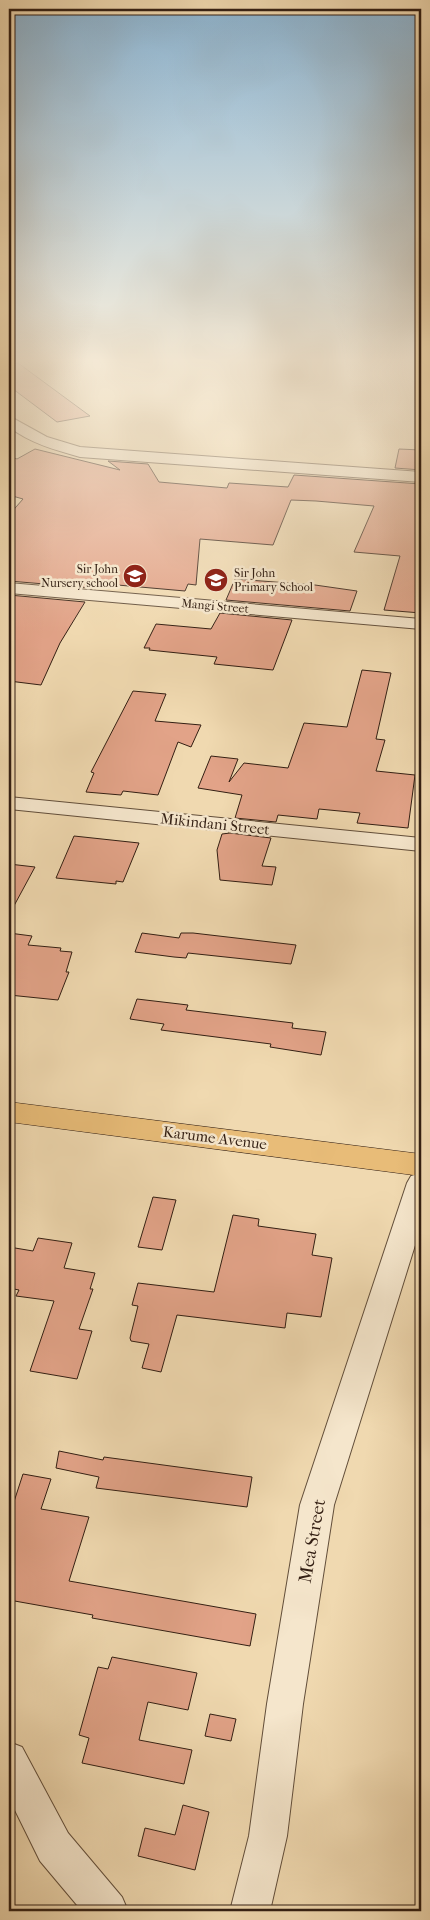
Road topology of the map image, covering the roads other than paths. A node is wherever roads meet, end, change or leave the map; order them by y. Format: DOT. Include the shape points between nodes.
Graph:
graph roads {
  1 [pos="88,453"];
  2 [pos="421,477"];
  3 [pos="9,588"];
  4 [pos="421,624"];
  5 [pos="9,803"];
  6 [pos="421,845"];
  7 [pos="9,1112"];
  8 [pos="421,1165"];
  9 [pos="421,1182"];
  10 [pos="9,1760"];
  11 [pos="108,1911"];
  12 [pos="250,1911"];
  1 -- 2 [label="street"];
  3 -- 4 [label="street, Mangi Street"];
  5 -- 6 [label="street, Mikindani Street"];
  7 -- 8 [label="main road, Karume Avenue"];
  9 -- 12 [label="street, Mea Street" via="316,1505 284,1704 268,1836"];
  10 -- 11 [label="street" via="54,1847"];
}
